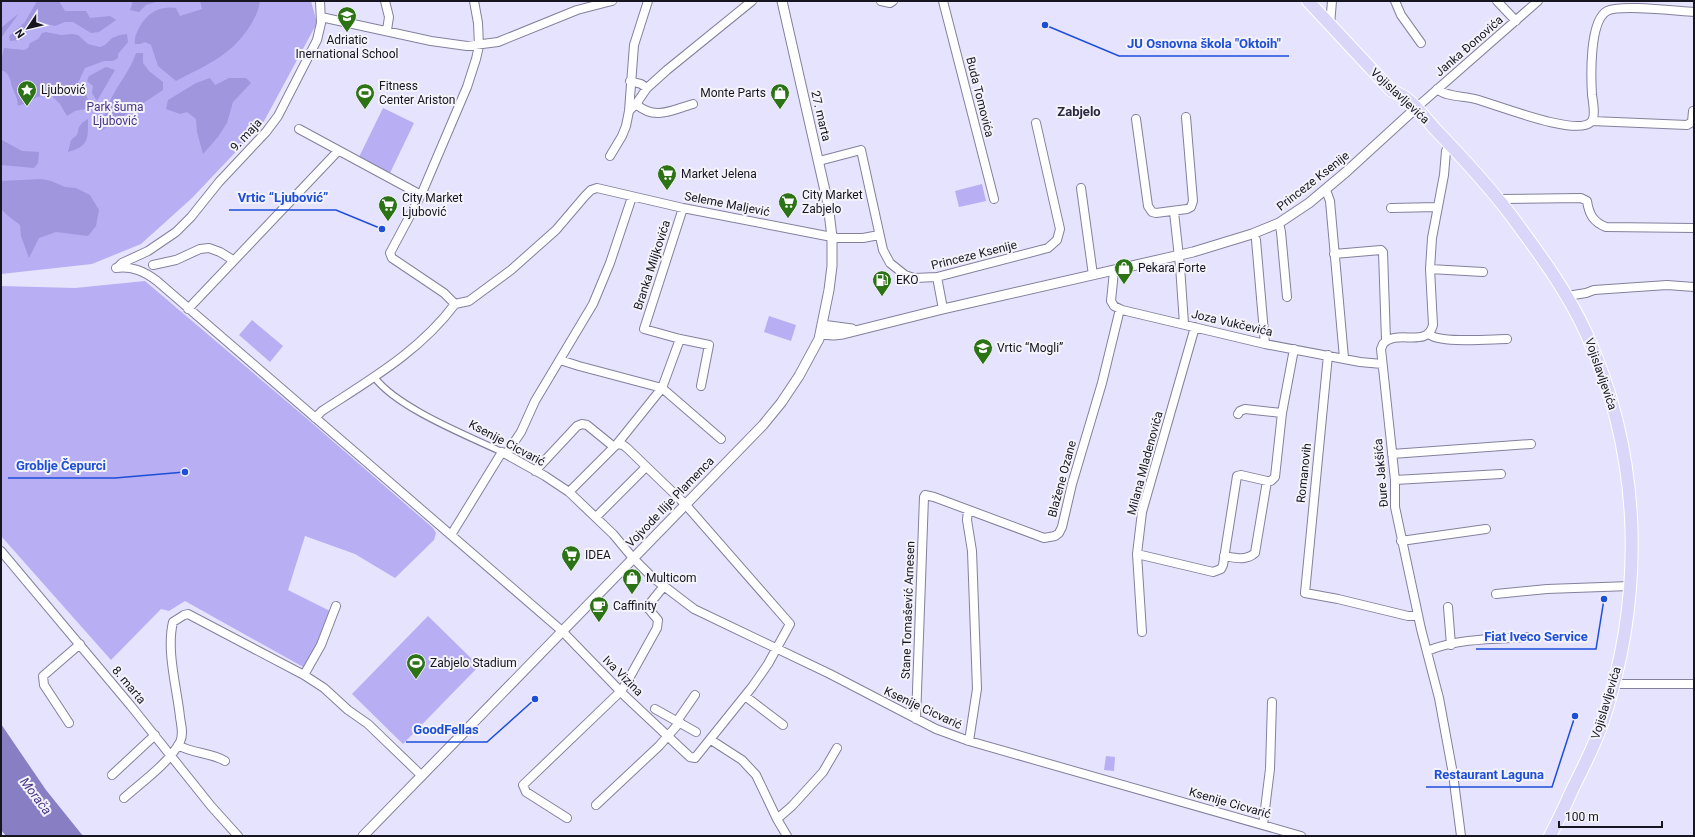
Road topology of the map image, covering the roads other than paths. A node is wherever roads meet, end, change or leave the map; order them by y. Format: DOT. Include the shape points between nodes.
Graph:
graph roads {
  1 [pos="320,1"];
  2 [pos="385,1"];
  3 [pos="474,1"];
  4 [pos="612,1"];
  5 [pos="648,1"];
  6 [pos="752,1"];
  7 [pos="782,1"];
  8 [pos="881,1"];
  9 [pos="893,1"];
  10 [pos="943,1"];
  11 [pos="1308,1"];
  12 [pos="1332,1"];
  13 [pos="1395,1"];
  14 [pos="1497,1"];
  15 [pos="1538,1"];
  16 [pos="590,3"];
  17 [pos="1694,12"];
  18 [pos="321,17"];
  19 [pos="1516,21"];
  20 [pos="1330,25"];
  21 [pos="387,30"];
  22 [pos="1421,44"];
  23 [pos="479,46"];
  24 [pos="630,81"];
  25 [pos="646,88"];
  26 [pos="1437,89"];
  27 [pos="636,104"];
  28 [pos="693,104"];
  29 [pos="1416,108"];
  30 [pos="629,111"];
  31 [pos="1693,111"];
  32 [pos="1186,117"];
  33 [pos="1136,119"];
  34 [pos="1592,121"];
  35 [pos="1036,123"];
  36 [pos="299,129"];
  37 [pos="1450,145"];
  38 [pos="338,151"];
  39 [pos="610,156"];
  40 [pos="819,160"];
  41 [pos="1081,188"];
  42 [pos="1326,190"];
  43 [pos="421,195"];
  44 [pos="632,197"];
  45 [pos="994,199"];
  46 [pos="1499,199"];
  47 [pos="1437,207"];
  48 [pos="683,208"];
  49 [pos="1391,208"];
  50 [pos="1174,212"];
  51 [pos="1279,223"];
  52 [pos="1694,228"];
  53 [pos="879,235"];
  54 [pos="832,237"];
  55 [pos="1256,240"];
  56 [pos="1334,254"];
  57 [pos="1179,255"];
  58 [pos="141,256"];
  59 [pos="233,260"];
  60 [pos="153,265"];
  61 [pos="1430,269"];
  62 [pos="1114,271"];
  63 [pos="144,272"];
  64 [pos="1483,272"];
  65 [pos="1093,275"];
  66 [pos="938,277"];
  67 [pos="1694,287"];
  68 [pos="1567,296"];
  69 [pos="1287,297"];
  70 [pos="455,304"];
  71 [pos="188,309"];
  72 [pos="943,309"];
  73 [pos="1120,309"];
  74 [pos="1184,324"];
  75 [pos="1195,327"];
  76 [pos="821,329"];
  77 [pos="1429,334"];
  78 [pos="1507,338"];
  79 [pos="680,339"];
  80 [pos="1386,340"];
  81 [pos="1264,344"];
  82 [pos="1294,349"];
  83 [pos="1328,355"];
  84 [pos="1344,358"];
  85 [pos="560,360"];
  86 [pos="1382,364"];
  87 [pos="375,378"];
  88 [pos="701,386"];
  89 [pos="662,388"];
  90 [pos="1282,413"];
  91 [pos="1238,414"];
  92 [pos="315,418"];
  93 [pos="721,439"];
  94 [pos="1531,444"];
  95 [pos="615,446"];
  96 [pos="504,453"];
  97 [pos="1392,454"];
  98 [pos="646,466"];
  99 [pos="535,471"];
  100 [pos="1501,474"];
  101 [pos="1395,480"];
  102 [pos="1267,481"];
  103 [pos="569,492"];
  104 [pos="924,502"];
  105 [pos="685,504"];
  106 [pos="968,510"];
  107 [pos="596,517"];
  108 [pos="1486,529"];
  109 [pos="451,535"];
  110 [pos="1401,541"];
  111 [pos="1,551"];
  112 [pos="1137,554"];
  113 [pos="1224,556"];
  114 [pos="633,558"];
  115 [pos="664,586"];
  116 [pos="1630,586"];
  117 [pos="1496,594"];
  118 [pos="336,606"];
  119 [pos="1448,607"];
  120 [pos="1418,616"];
  121 [pos="562,631"];
  122 [pos="1142,632"];
  123 [pos="1529,637"];
  124 [pos="80,644"];
  125 [pos="1451,644"];
  126 [pos="777,648"];
  127 [pos="1427,651"];
  128 [pos="304,675"];
  129 [pos="1614,684"];
  130 [pos="1694,684"];
  131 [pos="621,691"];
  132 [pos="695,695"];
  133 [pos="745,696"];
  134 [pos="1272,702"];
  135 [pos="655,709"];
  136 [pos="916,719"];
  137 [pos="679,721"];
  138 [pos="69,722"];
  139 [pos="783,725"];
  140 [pos="696,732"];
  141 [pos="155,735"];
  142 [pos="669,736"];
  143 [pos="711,740"];
  144 [pos="969,741"];
  145 [pos="178,745"];
  146 [pos="837,748"];
  147 [pos="172,755"];
  148 [pos="225,761"];
  149 [pos="112,775"];
  150 [pos="422,776"];
  151 [pos="124,798"];
  152 [pos="596,805"];
  153 [pos="567,818"];
  154 [pos="776,818"];
  155 [pos="1263,825"];
  156 [pos="1280,833"];
  157 [pos="238,836"];
  158 [pos="363,836"];
  159 [pos="787,836"];
  160 [pos="1301,836"];
  161 [pos="1462,836"];
  162 [pos="1550,836"];
  1 -- 18 [label="street, 9. maja"];
  2 -- 21 [label="street" via="389,17"];
  3 -- 23 [label="street"];
  4 -- 16 [label="street"];
  5 -- 24 [label="street" via="636,38"];
  6 -- 25 [label="street"];
  7 -- 40 [label="street, 27. marta"];
  8 -- 9 [label="street"];
  10 -- 45 [label="street, Buda Tomovića"];
  11 -- 20 [label="main road, Vojislavljevića"];
  12 -- 20 [label="street"];
  13 -- 22 [label="street" via="1401,15"];
  14 -- 19 [label="street"];
  15 -- 19 [label="street, Janka Đonovića"];
  16 -- 23 [label="street" via="513,37"];
  17 -- 34 [label="street" via="1634,8 1608,10 1603,14 1593,41"];
  18 -- 21 [label="street"];
  18 -- 58 [label="street, 9. maja" via="317,40 281,111 266,132 219,182 184,225"];
  19 -- 26 [label="street, Janka Đonovića"];
  20 -- 29 [label="main road, Vojislavljevića" via="1391,90 1406,98"];
  21 -- 23 [label="street" via="445,44"];
  23 -- 43 [label="street" via="468,87"];
  24 -- 25 [label="street"];
  24 -- 30 [label="street"];
  25 -- 27 [label="street"];
  26 -- 29 [label="street, Janka Đonovića"];
  26 -- 34 [label="street" via="1537,119 1576,126"];
  27 -- 28 [label="street" via="654,114"];
  27 -- 30 [label="street"];
  29 -- 37 [label="main road, Vojislavljevića"];
  29 -- 42 [label="street, Princeze Ksenije"];
  30 -- 39 [label="street" via="622,136"];
  31 -- 34 [label="street" via="1692,122 1687,125"];
  32 -- 50 [label="street" via="1194,201 1191,207"];
  33 -- 50 [label="street" via="1149,208 1156,213"];
  35 -- 66 [label="street, Princeze Ksenije" via="1060,229 1057,240 1048,248"];
  36 -- 38 [label="street"];
  37 -- 46 [label="main road, Vojislavljevića"];
  37 -- 47 [label="street" via="1446,151"];
  38 -- 43 [label="street"];
  38 -- 59 [label="street"];
  40 -- 53 [label="street, Princeze Ksenije" via="861,150"];
  40 -- 54 [label="street, 27. marta"];
  41 -- 65 [label="street"];
  42 -- 51 [label="street, Princeze Ksenije"];
  42 -- 56 [label="street" via="1330,201"];
  43 -- 70 [label="street" via="390,255"];
  44 -- 48 [label="street, Seleme Maljević"];
  44 -- 70 [label="street, Seleme Maljević" via="600,188 594,189 556,230 511,270 469,301"];
  44 -- 85 [label="street" via="597,296"];
  46 -- 52 [label="street" via="1581,198 1587,201 1589,213 1594,220 1606,228"];
  46 -- 68 [label="main road, Vojislavljevića"];
  47 -- 49 [label="street"];
  47 -- 61 [label="street"];
  48 -- 54 [label="street, Seleme Maljević"];
  48 -- 79 [label="street, Branka Miljkovića" via="644,329"];
  50 -- 57 [label="street"];
  51 -- 57 [label="street, Princeze Ksenije" via="1230,242"];
  51 -- 69 [label="street"];
  53 -- 54 [label="street" via="863,238"];
  53 -- 66 [label="street, Princeze Ksenije" via="883,250 897,270 914,278"];
  54 -- 76 [label="street, 27. marta" via="832,273"];
  55 -- 81 [label="street"];
  56 -- 80 [label="street, Đure Jakšića" via="1381,250 1383,252"];
  56 -- 84 [label="street"];
  57 -- 62 [label="street, Princeze Ksenije"];
  57 -- 74 [label="street"];
  58 -- 63 [label="street"];
  58 -- 63 [label="street, 9. maja" via="116,268 131,268"];
  59 -- 60 [label="street" via="209,248 200,249 180,259"];
  59 -- 71 [label="street"];
  61 -- 64 [label="street"];
  61 -- 77 [label="street" via="1433,325"];
  62 -- 65 [label="street, Princeze Ksenije"];
  62 -- 73 [label="street" via="1111,300 1114,306"];
  63 -- 71 [label="street, Iva Vizina"];
  65 -- 72 [label="street, Princeze Ksenije"];
  66 -- 72 [label="street"];
  67 -- 68 [label="street" via="1667,285 1594,290"];
  68 -- 116 [label="main road, Vojislavljevića" via="1587,334 1599,365 1620,436 1632,512"];
  70 -- 87 [label="street" via="436,328"];
  71 -- 92 [label="street, Iva Vizina"];
  72 -- 76 [label="street, Princeze Ksenije" via="834,335"];
  73 -- 74 [label="street, Joza Vukčevića"];
  73 -- 106 [label="street, Blažene Ozane" via="1059,533 1044,538"];
  74 -- 75 [label="street, Joza Vukčevića"];
  75 -- 81 [label="street, Joza Vukčevića"];
  75 -- 112 [label="street, Milana Mladenovića" via="1144,506"];
  76 -- 105 [label="street, Vojvode Ilije Plamenca" via="807,363 781,403 763,425"];
  77 -- 78 [label="street" via="1431,337 1444,340"];
  77 -- 80 [label="street"];
  79 -- 88 [label="street" via="709,346"];
  79 -- 89 [label="street"];
  80 -- 86 [label="street, Đure Jakšića" via="1381,348"];
  81 -- 82 [label="street, Joza Vukčevića"];
  82 -- 83 [label="street, Joza Vukčevića"];
  82 -- 90 [label="street"];
  83 -- 84 [label="street, Joza Vukčevića"];
  83 -- 120 [label="street, Romanovih" via="1305,593"];
  84 -- 86 [label="street, Joza Vukčevića"];
  85 -- 89 [label="street"];
  85 -- 96 [label="street" via="535,401 521,432"];
  86 -- 97 [label="street, Đure Jakšića"];
  87 -- 92 [label="street"];
  87 -- 96 [label="street, Ksenije Cicvarić" via="394,395 422,413"];
  89 -- 93 [label="street"];
  89 -- 95 [label="street"];
  90 -- 91 [label="street" via="1245,409"];
  90 -- 102 [label="street" via="1275,477"];
  92 -- 109 [label="street, Iva Vizina"];
  94 -- 97 [label="street"];
  95 -- 98 [label="street" via="623,445"];
  95 -- 99 [label="street" via="582,424 577,426"];
  95 -- 103 [label="street"];
  96 -- 99 [label="street, Ksenije Cicvarić"];
  96 -- 109 [label="street"];
  97 -- 101 [label="street, Đure Jakšića"];
  98 -- 105 [label="street"];
  98 -- 107 [label="street"];
  99 -- 103 [label="street, Ksenije Cicvarić"];
  100 -- 101 [label="street"];
  101 -- 110 [label="street, Đure Jakšića" via="1395,507"];
  102 -- 113 [label="street" via="1255,553 1245,559"];
  102 -- 113 [label="street" via="1236,476"];
  103 -- 107 [label="street, Ksenije Cicvarić"];
  104 -- 106 [label="street, Blažene Ozane" via="928,495"];
  104 -- 136 [label="street, Stane Tomašević Arnesen"];
  105 -- 114 [label="street, Vojvode Ilije Plamenca"];
  105 -- 126 [label="street, Iva Vizina" via="790,624"];
  106 -- 144 [label="street" via="977,682"];
  107 -- 114 [label="street, Ksenije Cicvarić"];
  108 -- 110 [label="street"];
  109 -- 121 [label="street, Iva Vizina"];
  110 -- 120 [label="street, Đure Jakšića"];
  111 -- 124 [label="street, 8. marta"];
  112 -- 113 [label="street" via="1213,572 1221,569"];
  112 -- 122 [label="street, Milana Mladenovića"];
  114 -- 115 [label="street, Ksenije Cicvarić"];
  114 -- 121 [label="street, Vojvode Ilije Plamenca"];
  115 -- 126 [label="street, Ksenije Cicvarić" via="694,609"];
  115 -- 131 [label="street" via="647,607 658,620 657,628"];
  116 -- 117 [label="street" via="1562,588"];
  116 -- 129 [label="main road, Vojislavljevića" via="1626,631"];
  118 -- 128 [label="street" via="321,645"];
  119 -- 125 [label="street"];
  120 -- 127 [label="street, Đure Jakšića"];
  121 -- 131 [label="street, Iva Vizina"];
  121 -- 150 [label="street, Vojvode Ilije Plamenca"];
  123 -- 125 [label="street" via="1484,639"];
  124 -- 138 [label="street" via="43,676 42,680"];
  124 -- 141 [label="street, 8. marta"];
  125 -- 127 [label="street"];
  126 -- 133 [label="street, Iva Vizina"];
  126 -- 136 [label="street, Ksenije Cicvarić"];
  127 -- 161 [label="street, Đure Jakšića" via="1439,698"];
  128 -- 145 [label="street" via="192,615 184,615 173,622 170,642 182,735"];
  128 -- 150 [label="street" via="364,720"];
  129 -- 130 [label="street"];
  129 -- 162 [label="main road, Vojislavljevića" via="1587,761"];
  131 -- 142 [label="street, Iva Vizina"];
  131 -- 153 [label="street" via="523,784 526,792"];
  132 -- 137 [label="street"];
  133 -- 139 [label="street"];
  133 -- 143 [label="street, Iva Vizina"];
  134 -- 155 [label="street" via="1270,769"];
  135 -- 137 [label="street"];
  136 -- 144 [label="street, Ksenije Cicvarić"];
  137 -- 140 [label="street"];
  137 -- 142 [label="street"];
  141 -- 147 [label="street, 8. marta"];
  141 -- 149 [label="street"];
  142 -- 143 [label="street, Iva Vizina" via="693,758 698,756"];
  142 -- 152 [label="street"];
  143 -- 154 [label="street" via="750,767 760,781"];
  144 -- 155 [label="street, Ksenije Cicvarić"];
  145 -- 147 [label="street"];
  145 -- 148 [label="street" via="190,752 213,754"];
  146 -- 154 [label="street" via="823,772 792,806"];
  147 -- 151 [label="street"];
  147 -- 157 [label="street, 8. marta"];
  150 -- 158 [label="street, Vojvode Ilije Plamenca"];
  154 -- 159 [label="street"];
  155 -- 156 [label="street, Ksenije Cicvarić"];
  156 -- 160 [label="street, Ksenije Cicvarić"];
}
